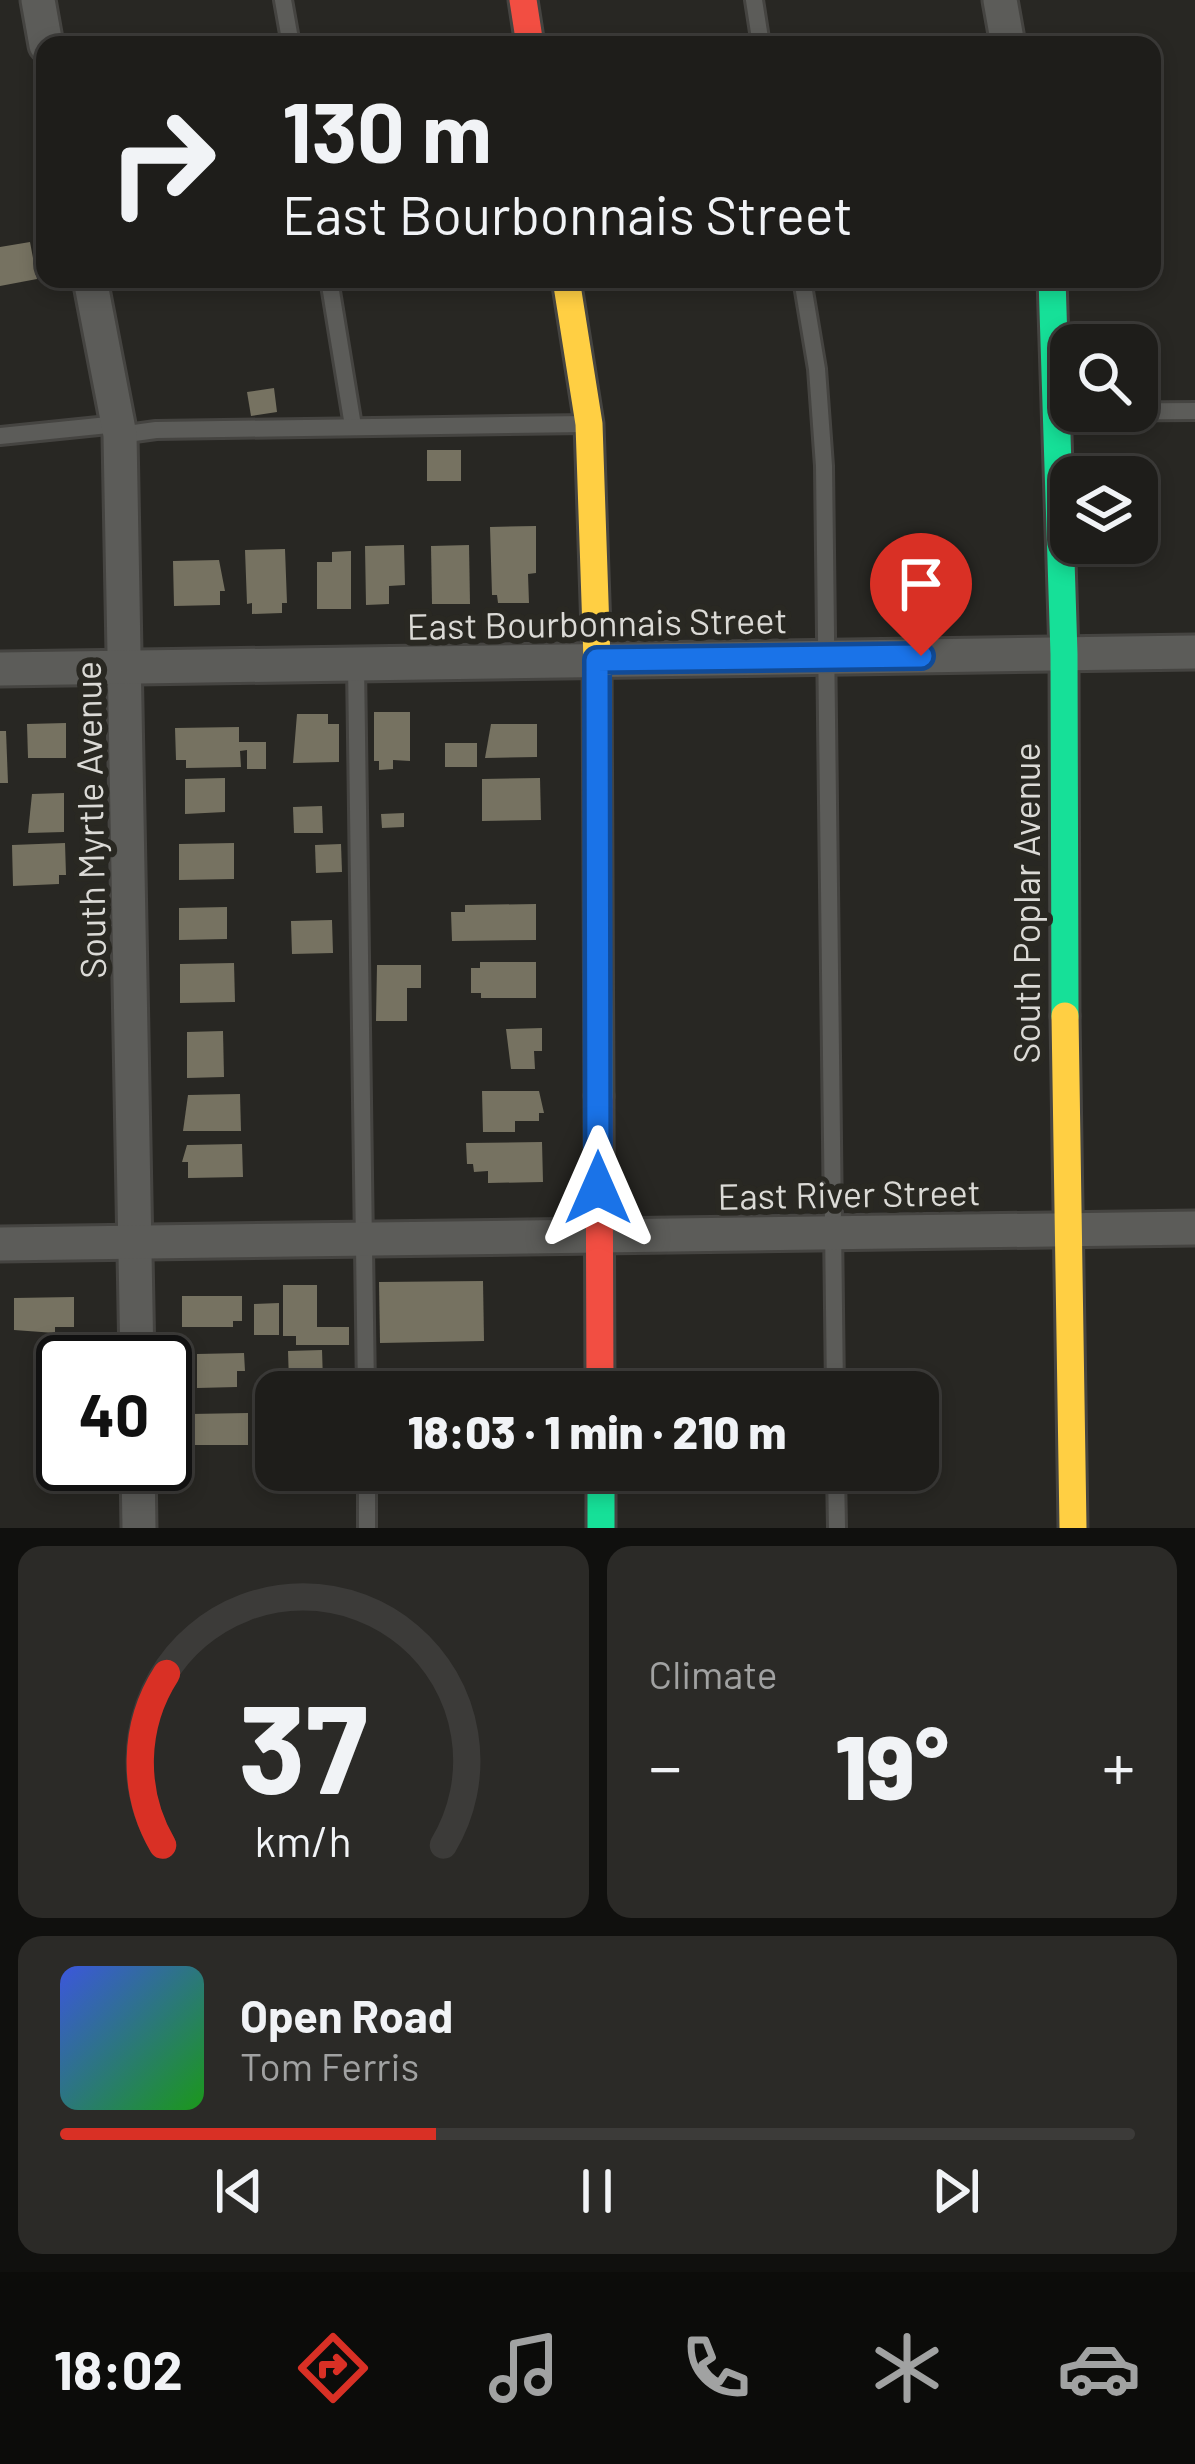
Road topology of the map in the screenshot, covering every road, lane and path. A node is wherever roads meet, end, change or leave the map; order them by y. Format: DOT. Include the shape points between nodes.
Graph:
graph roads {
  1 [pos="38,0"];
  2 [pos="283,0"];
  3 [pos="523,0"];
  4 [pos="754,0"];
  5 [pos="1000,0"];
  6 [pos="44,36"];
  7 [pos="289,36"];
  8 [pos="529,36"];
  9 [pos="760,36"];
  10 [pos="1006,36"];
  11 [pos="92,288"];
  12 [pos="330,288"];
  13 [pos="567,288"];
  14 [pos="803,288"];
  15 [pos="1052,288"];
  16 [pos="1054,324"];
  17 [pos="1158,411"];
  18 [pos="1195,411"];
  19 [pos="589,424"];
  20 [pos="353,426"];
  21 [pos="119,430"];
  22 [pos="1058,432"];
  23 [pos="0,436"];
  24 [pos="1195,652"];
  25 [pos="1064,654"];
  26 [pos="826,657"];
  27 [pos="597,660"];
  28 [pos="356,664"];
  29 [pos="126,668"];
  30 [pos="0,670"];
  31 [pos="1195,1228"];
  32 [pos="1065,1229"];
  33 [pos="833,1232"];
  34 [pos="598,1236"];
  35 [pos="364,1239"];
  36 [pos="135,1242"];
  37 [pos="0,1244"];
  38 [pos="136,1335"];
  39 [pos="366,1371"];
  40 [pos="600,1371"];
  41 [pos="836,1371"];
  42 [pos="138,1491"];
  43 [pos="367,1491"];
  44 [pos="601,1491"];
  45 [pos="836,1491"];
  46 [pos="139,1528"];
  47 [pos="368,1528"];
  48 [pos="602,1528"];
  49 [pos="837,1528"];
  50 [pos="1073,1528"];
  1 -- 6 [label="street"];
  2 -- 7 [label="lane"];
  3 -- 8 [label="street"];
  4 -- 9 [label="lane"];
  5 -- 10 [label="street"];
  11 -- 21 [label="street, South Myrtle Avenue"];
  12 -- 20 [label="lane"];
  13 -- 19 [label="street"];
  14 -- 26 [label="lane" via="821,409"];
  15 -- 16 [label="street, South Poplar Avenue"];
  17 -- 18 [label="lane"];
  19 -- 20 [label="lane"];
  19 -- 27 [label="street"];
  20 -- 21 [label="lane"];
  21 -- 23 [label="lane"];
  21 -- 29 [label="street, South Myrtle Avenue"];
  22 -- 25 [label="street, South Poplar Avenue"];
  24 -- 25 [label="street, East Bourbonnais Street"];
  25 -- 26 [label="street, East Bourbonnais Street"];
  25 -- 32 [label="street, South Poplar Avenue"];
  26 -- 27 [label="street, East Bourbonnais Street"];
  26 -- 33 [label="lane"];
  27 -- 28 [label="street, East Bourbonnais Street"];
  27 -- 34 [label="street"];
  28 -- 29 [label="street, East Bourbonnais Street"];
  28 -- 35 [label="lane"];
  29 -- 30 [label="street, East Bourbonnais Street"];
  29 -- 36 [label="street, South Myrtle Avenue"];
  31 -- 32 [label="street, East River Street"];
  32 -- 33 [label="street, East River Street"];
  32 -- 50 [label="street, South Poplar Avenue"];
  33 -- 34 [label="street, East River Street"];
  33 -- 41 [label="lane"];
  34 -- 35 [label="street, East River Street"];
  34 -- 40 [label="street"];
  35 -- 36 [label="street, East River Street"];
  35 -- 39 [label="lane"];
  36 -- 37 [label="street, East River Street"];
  36 -- 38 [label="street, South Myrtle Avenue"];
  42 -- 46 [label="street"];
  43 -- 47 [label="lane"];
  44 -- 48 [label="street"];
  45 -- 49 [label="lane"];
}
